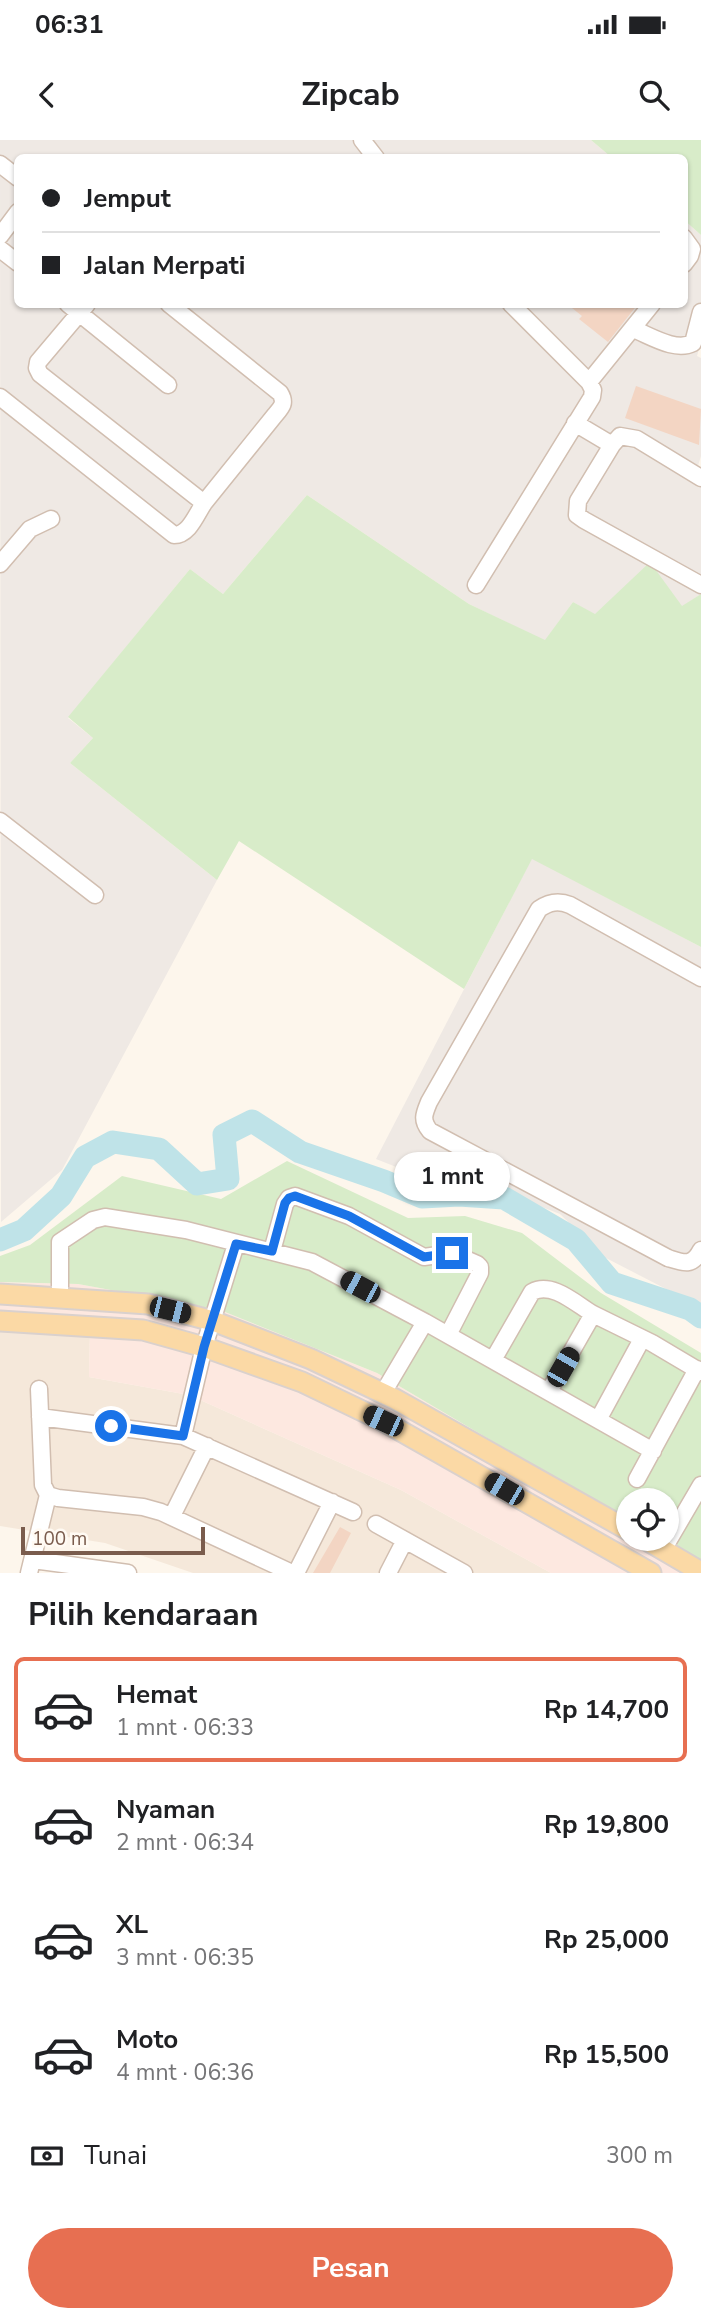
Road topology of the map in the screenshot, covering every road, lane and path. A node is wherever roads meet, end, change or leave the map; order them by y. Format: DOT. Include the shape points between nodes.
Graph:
graph roads {
  1 [pos="362,140"];
  2 [pos="373,154"];
  3 [pos="0,164"];
  4 [pos="14,175"];
  5 [pos="14,217"];
  6 [pos="0,236"];
  7 [pos="0,249"];
  8 [pos="14,260"];
  9 [pos="78,308"];
  10 [pos="174,308"];
  11 [pos="522,308"];
  12 [pos="649,308"];
  13 [pos="701,312"];
  14 [pos="633,329"];
  15 [pos="167,385"];
  16 [pos="590,389"];
  17 [pos="0,397"];
  18 [pos="575,423"];
  19 [pos="612,444"];
  20 [pos="701,478"];
  21 [pos="204,503"];
  22 [pos="51,519"];
  23 [pos="0,564"];
  24 [pos="476,585"];
  25 [pos="701,585"];
  26 [pos="0,821"];
  27 [pos="95,895"];
  28 [pos="701,978"];
  29 [pos="236,1244"];
  30 [pos="701,1250"];
  31 [pos="272,1251"];
  32 [pos="0,1294"];
  33 [pos="61,1297"];
  34 [pos="593,1314"];
  35 [pos="0,1321"];
  36 [pos="425,1322"];
  37 [pos="209,1335"];
  38 [pos="448,1335"];
  39 [pos="642,1339"];
  40 [pos="493,1360"];
  41 [pos="699,1371"];
  42 [pos="39,1390"];
  43 [pos="549,1391"];
  44 [pos="383,1393"];
  45 [pos="40,1417"];
  46 [pos="598,1420"];
  47 [pos="183,1436"];
  48 [pos="207,1446"];
  49 [pos="653,1451"];
  50 [pos="638,1479"];
  51 [pos="701,1485"];
  52 [pos="48,1495"];
  53 [pos="332,1502"];
  54 [pos="352,1512"];
  55 [pos="172,1516"];
  56 [pos="616,1523"];
  57 [pos="679,1523"];
  58 [pos="376,1524"];
  59 [pos="405,1540"];
  60 [pos="664,1551"];
  61 [pos="31,1567"];
  62 [pos="680,1568"];
  63 [pos="701,1572"];
  64 [pos="128,1573"];
  65 [pos="294,1573"];
  66 [pos="388,1573"];
  67 [pos="464,1573"];
  68 [pos="649,1573"];
  1 -- 2 [label="street"];
  3 -- 4 [label="street"];
  5 -- 6 [label="street"];
  7 -- 8 [label="street"];
  9 -- 15 [label="street"];
  9 -- 21 [label="street" via="38,362 40,374"];
  10 -- 21 [label="street" via="284,399"];
  11 -- 16 [label="street"];
  12 -- 14 [label="street"];
  13 -- 14 [label="street" via="693,343 686,347"];
  14 -- 16 [label="street"];
  16 -- 18 [label="street"];
  17 -- 21 [label="street" via="174,535 186,531"];
  18 -- 19 [label="street"];
  18 -- 24 [label="street"];
  19 -- 20 [label="street" via="620,436 628,436"];
  19 -- 25 [label="street" via="578,501 577,514"];
  22 -- 23 [label="street" via="30,529"];
  26 -- 27 [label="street"];
  28 -- 30 [label="street" via="570,905 546,904 538,909 423,1118 430,1131 668,1258 687,1264"];
  29 -- 31 [label="street"];
  29 -- 33 [label="street" via="186,1230 100,1218 59,1244"];
  29 -- 37 [label="street"];
  31 -- 36 [label="street" via="318,1264"];
  31 -- 38 [label="street" via="285,1203 295,1196 349,1216 424,1257 452,1253 477,1264 480,1273"];
  32 -- 33 [label="main road"];
  33 -- 37 [label="main road" via="148,1304"];
  34 -- 39 [label="street"];
  34 -- 40 [label="street" via="549,1288 537,1289"];
  34 -- 43 [label="street"];
  35 -- 37 [label="main road"];
  36 -- 38 [label="street"];
  36 -- 44 [label="street"];
  37 -- 44 [label="main road" via="312,1359"];
  37 -- 47 [label="street"];
  37 -- 68 [label="main road" via="383,1421"];
  38 -- 40 [label="street"];
  39 -- 41 [label="street"];
  39 -- 46 [label="street"];
  40 -- 43 [label="street"];
  41 -- 49 [label="street"];
  42 -- 45 [label="street"];
  43 -- 46 [label="street"];
  44 -- 56 [label="main road"];
  45 -- 47 [label="street"];
  45 -- 52 [label="street" via="43,1485"];
  46 -- 49 [label="street"];
  47 -- 48 [label="street"];
  48 -- 53 [label="street"];
  48 -- 55 [label="street"];
  49 -- 50 [label="street"];
  51 -- 57 [label="street"];
  52 -- 55 [label="street" via="143,1507"];
  52 -- 61 [label="street"];
  53 -- 54 [label="street"];
  53 -- 65 [label="street"];
  55 -- 65 [label="street"];
  58 -- 59 [label="street"];
  59 -- 66 [label="street"];
  59 -- 67 [label="street"];
  60 -- 62 [label="main road"];
  61 -- 64 [label="street"];
  62 -- 63 [label="main road"];
}
